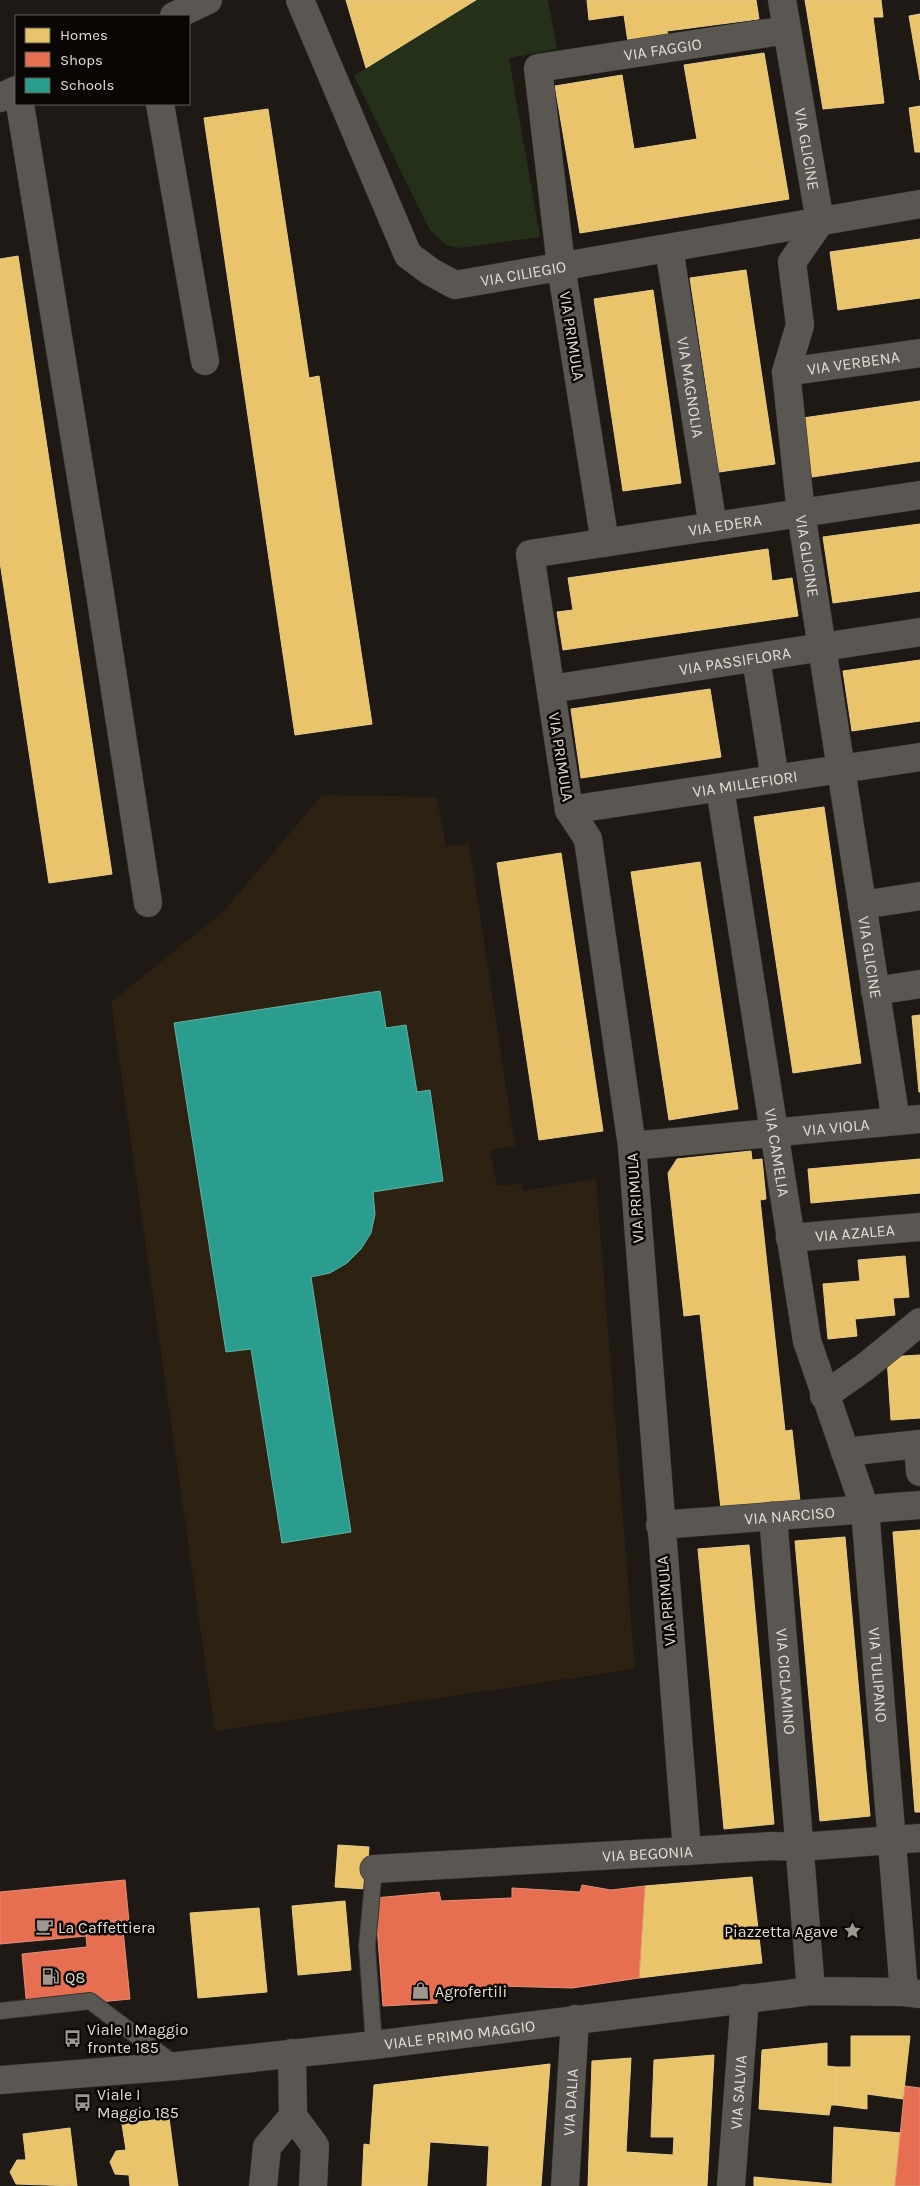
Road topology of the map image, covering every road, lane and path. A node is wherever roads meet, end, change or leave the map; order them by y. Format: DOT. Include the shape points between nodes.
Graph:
graph roads {
  1 [pos="208,0"];
  2 [pos="300,0"];
  3 [pos="782,0"];
  4 [pos="176,15"];
  5 [pos="787,30"];
  6 [pos="538,68"];
  7 [pos="15,90"];
  8 [pos="0,98"];
  9 [pos="20,105"];
  10 [pos="160,105"];
  11 [pos="920,204"];
  12 [pos="820,222"];
  13 [pos="669,248"];
  14 [pos="562,266"];
  15 [pos="920,353"];
  16 [pos="205,361"];
  17 [pos="786,372"];
  18 [pos="920,495"];
  19 [pos="801,513"];
  20 [pos="713,527"];
  21 [pos="606,543"];
  22 [pos="530,554"];
  23 [pos="920,632"];
  24 [pos="822,647"];
  25 [pos="756,658"];
  26 [pos="551,689"];
  27 [pos="920,757"];
  28 [pos="840,769"];
  29 [pos="776,779"];
  30 [pos="720,788"];
  31 [pos="569,810"];
  32 [pos="920,896"];
  33 [pos="148,903"];
  34 [pos="862,905"];
  35 [pos="920,984"];
  36 [pos="875,991"];
  37 [pos="908,1120"];
  38 [pos="774,1133"];
  39 [pos="632,1146"];
  40 [pos="920,1227"];
  41 [pos="790,1238"];
  42 [pos="920,1322"];
  43 [pos="824,1396"];
  44 [pos="844,1452"];
  45 [pos="919,1454"];
  46 [pos="920,1505"];
  47 [pos="865,1510"];
  48 [pos="773,1516"];
  49 [pos="660,1525"];
  50 [pos="920,1838"];
  51 [pos="892,1840"];
  52 [pos="799,1847"];
  53 [pos="687,1851"];
  54 [pos="374,1869"];
  55 [pos="811,1991"];
  56 [pos="912,1993"];
  57 [pos="745,1998"];
  58 [pos="0,2012"];
  59 [pos="575,2019"];
  60 [pos="374,2045"];
  61 [pos="292,2053"];
  62 [pos="177,2066"];
  63 [pos="0,2080"];
  64 [pos="293,2116"];
  65 [pos="264,2186"];
  66 [pos="312,2186"];
  67 [pos="565,2186"];
  68 [pos="731,2186"];
  1 -- 4 [label="street"];
  2 -- 14 [label="street, VIA CILIEGIO" via="408,255 455,285"];
  3 -- 5 [label="street, VIA GLICINE"];
  5 -- 6 [label="street, VIA FAGGIO"];
  5 -- 12 [label="street, VIA GLICINE"];
  6 -- 14 [label="street, VIA PRIMULA"];
  7 -- 8 [label="street"];
  9 -- 33 [label="street"];
  10 -- 16 [label="street"];
  11 -- 12 [label="street, VIA CILIEGIO"];
  12 -- 13 [label="street, VIA CILIEGIO"];
  12 -- 17 [label="street, VIA GLICINE" via="792,262 800,325"];
  13 -- 14 [label="street, VIA CILIEGIO"];
  13 -- 20 [label="street, VIA MAGNOLIA"];
  14 -- 21 [label="street, VIA PRIMULA"];
  15 -- 17 [label="street, VIA VERBENA"];
  17 -- 19 [label="street, VIA GLICINE"];
  18 -- 19 [label="street, VIA EDERA"];
  19 -- 20 [label="street, VIA EDERA"];
  19 -- 24 [label="street, VIA GLICINE"];
  20 -- 21 [label="street, VIA EDERA"];
  21 -- 22 [label="street, VIA EDERA"];
  22 -- 26 [label="street, VIA PRIMULA"];
  23 -- 24 [label="street, VIA PASSIFLORA"];
  24 -- 25 [label="street, VIA PASSIFLORA"];
  24 -- 28 [label="street, VIA GLICINE"];
  25 -- 26 [label="street, VIA PASSIFLORA"];
  25 -- 29 [label="street"];
  26 -- 31 [label="street, VIA PRIMULA"];
  27 -- 28 [label="street, VIA MILLEFIORI"];
  28 -- 29 [label="street, VIA MILLEFIORI"];
  28 -- 34 [label="street, VIA GLICINE"];
  29 -- 30 [label="street, VIA MILLEFIORI"];
  30 -- 31 [label="street, VIA MILLEFIORI"];
  30 -- 38 [label="street, VIA CAMELIA"];
  31 -- 39 [label="street, VIA PRIMULA" via="588,839"];
  32 -- 34 [label="street"];
  34 -- 36 [label="street, VIA GLICINE"];
  35 -- 36 [label="street"];
  36 -- 37 [label="street, VIA GLICINE"];
  37 -- 38 [label="street, VIA VIOLA"];
  38 -- 39 [label="street, VIA VIOLA"];
  38 -- 41 [label="street, VIA CAMELIA"];
  39 -- 49 [label="street, VIA PRIMULA"];
  40 -- 41 [label="street, VIA AZALEA"];
  41 -- 43 [label="street, VIA CAMELIA" via="807,1340"];
  42 -- 43 [label="street"];
  43 -- 44 [label="street, VIA CAMELIA"];
  44 -- 45 [label="street"];
  44 -- 47 [label="street, VIA CAMELIA"];
  46 -- 47 [label="street, VIA NARCISO"];
  47 -- 48 [label="street, VIA NARCISO"];
  47 -- 51 [label="street, VIA TULIPANO"];
  48 -- 49 [label="street, VIA NARCISO"];
  48 -- 52 [label="street, VIA CICLAMINO"];
  49 -- 53 [label="street, VIA PRIMULA"];
  50 -- 51 [label="street, VIA BEGONIA"];
  51 -- 52 [label="street, VIA BEGONIA"];
  51 -- 56 [label="street, VIA TULIPANO"];
  52 -- 53 [label="street, VIA BEGONIA"];
  52 -- 55 [label="street, VIA CICLAMINO"];
  53 -- 54 [label="street, VIA BEGONIA"];
  54 -- 60 [label="lane" via="367,1946"];
  55 -- 56 [label="street, VIALE PRIMO MAGGIO"];
  55 -- 57 [label="street, VIALE PRIMO MAGGIO"];
  57 -- 59 [label="street, VIALE PRIMO MAGGIO"];
  57 -- 68 [label="street, VIA SALVIA"];
  58 -- 62 [label="lane" via="90,2001"];
  59 -- 60 [label="street, VIALE PRIMO MAGGIO"];
  59 -- 67 [label="street, VIA DALIA"];
  60 -- 61 [label="street, VIALE PRIMO MAGGIO"];
  61 -- 62 [label="street, VIALE PRIMO MAGGIO"];
  61 -- 64 [label="street"];
  62 -- 63 [label="street, VIALE PRIMO MAGGIO"];
  64 -- 65 [label="street" via="267,2146"];
  64 -- 66 [label="street" via="315,2146"];
}
